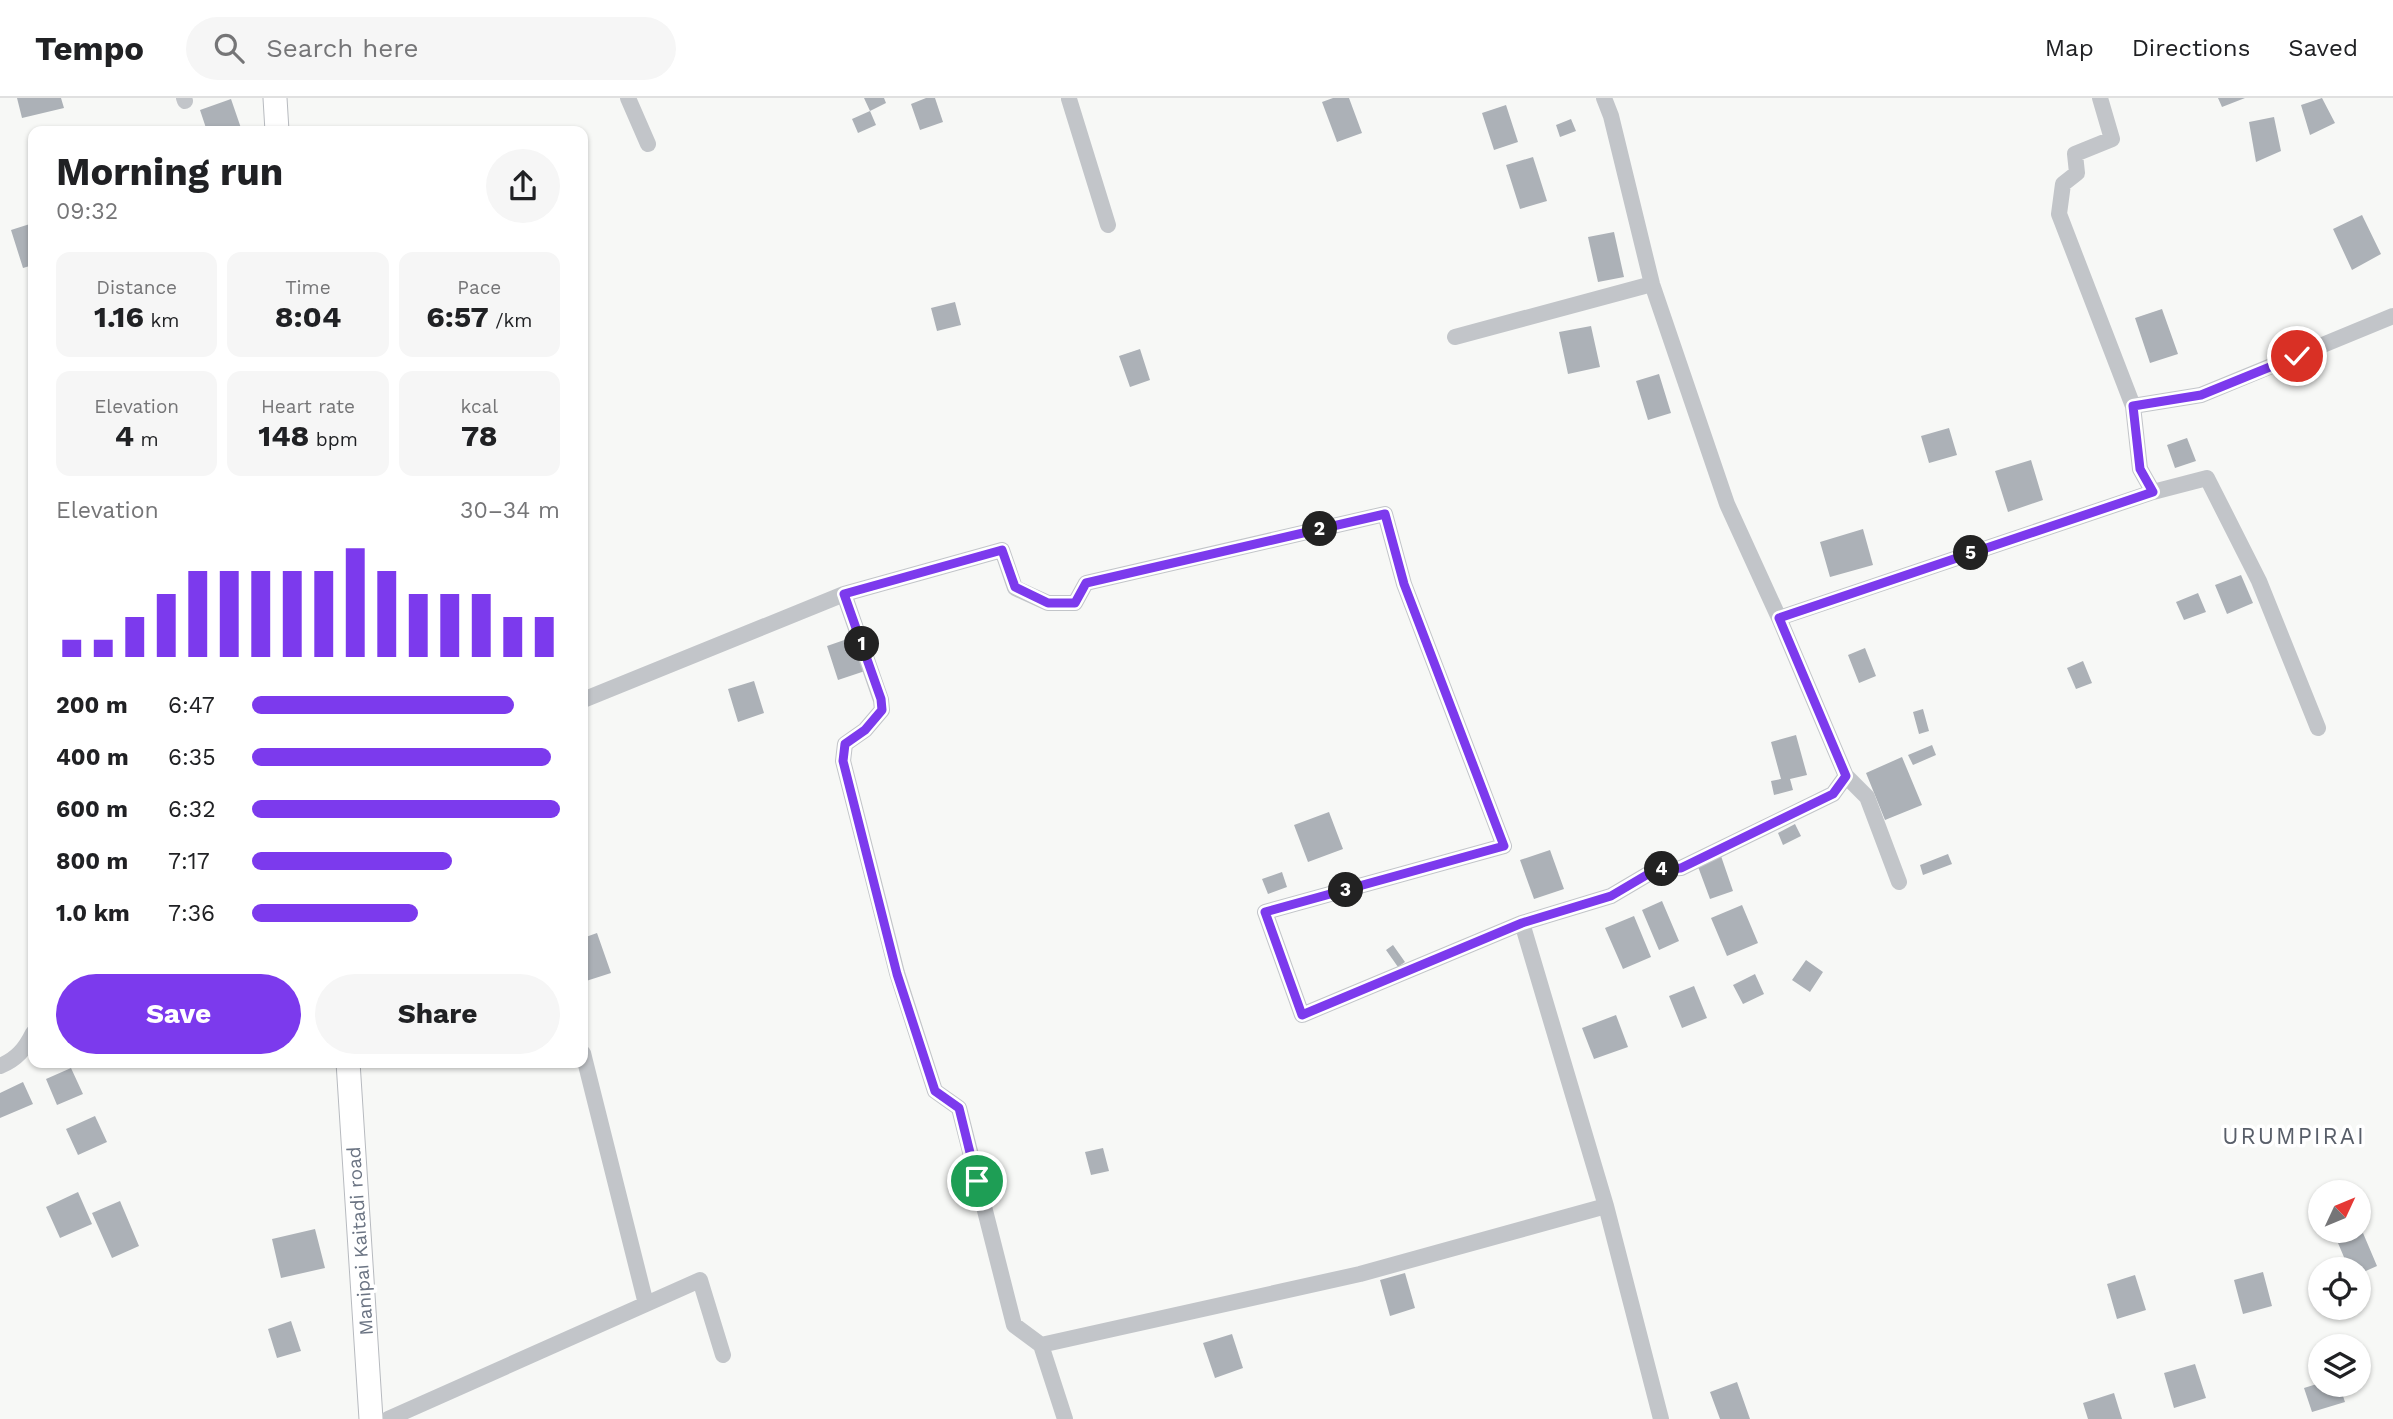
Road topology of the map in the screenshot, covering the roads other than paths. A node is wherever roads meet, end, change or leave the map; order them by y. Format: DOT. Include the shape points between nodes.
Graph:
graph roads {
  1 [pos="275,98"];
  2 [pos="628,98"];
  3 [pos="1070,98"];
  4 [pos="1604,98"];
  5 [pos="2100,98"];
  6 [pos="277,126"];
  7 [pos="648,144"];
  8 [pos="1108,225"];
  9 [pos="1652,284"];
  10 [pos="2393,316"];
  11 [pos="1455,337"];
  12 [pos="2133,406"];
  13 [pos="2153,492"];
  14 [pos="844,594"];
  15 [pos="1779,618"];
  16 [pos="588,698"];
  17 [pos="2318,729"];
  18 [pos="1846,776"];
  19 [pos="1899,882"];
  20 [pos="1522,923"];
  21 [pos="28,1043"];
  22 [pos="0,1066"];
  23 [pos="348,1068"];
  24 [pos="587,1068"];
  25 [pos="1606,1206"];
  26 [pos="646,1304"];
  27 [pos="1041,1345"];
  28 [pos="723,1355"];
  29 [pos="371,1419"];
  30 [pos="388,1419"];
  31 [pos="1065,1419"];
  32 [pos="1661,1419"];
  1 -- 6 [label="main road"];
  2 -- 7 [label="street"];
  3 -- 8 [label="street"];
  4 -- 9 [label="street"];
  5 -- 12 [label="street" via="2112,139 2074,154 2077,173 2063,184 2059,214"];
  9 -- 11 [label="street"];
  9 -- 15 [label="street" via="1727,504"];
  10 -- 12 [label="street" via="2201,395"];
  12 -- 13 [label="street" via="2140,469"];
  13 -- 15 [label="street"];
  13 -- 17 [label="street" via="2207,478 2259,581"];
  14 -- 16 [label="street"];
  14 -- 20 [label="street" via="1002,550 1015,587 1048,603 1075,603 1086,583 1385,514 1404,584 1504,846 1265,912 1302,1015"];
  14 -- 27 [label="street" via="882,710 845,744 843,761 894,960 935,1091 959,1108 1014,1325"];
  15 -- 18 [label="street"];
  18 -- 19 [label="street" via="1867,797"];
  18 -- 20 [label="street" via="1833,794 1681,868 1655,870 1611,896"];
  20 -- 25 [label="street"];
  21 -- 22 [label="street" via="24,1051"];
  23 -- 29 [label="main road, Manipai Kaitadi road"];
  24 -- 26 [label="street"];
  25 -- 27 [label="street" via="1360,1274"];
  25 -- 32 [label="street"];
  26 -- 28 [label="street" via="700,1280"];
  26 -- 30 [label="street"];
  27 -- 31 [label="street"];
}
